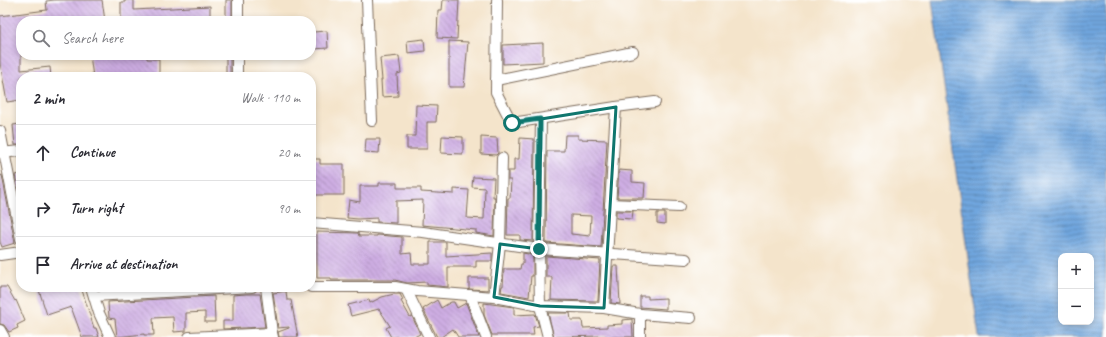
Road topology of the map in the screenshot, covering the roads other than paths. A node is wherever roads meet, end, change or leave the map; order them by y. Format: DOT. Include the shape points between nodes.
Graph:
graph roads {
  1 [pos="238,0"];
  2 [pos="367,0"];
  3 [pos="497,0"];
  4 [pos="238,16"];
  5 [pos="633,52"];
  6 [pos="238,60"];
  7 [pos="237,72"];
  8 [pos="496,80"];
  9 [pos="655,102"];
  10 [pos="616,107"];
  11 [pos="540,119"];
  12 [pos="372,121"];
  13 [pos="0,132"];
  14 [pos="16,152"];
  15 [pos="2,153"];
  16 [pos="502,158"];
  17 [pos="610,204"];
  18 [pos="679,207"];
  19 [pos="16,216"];
  20 [pos="316,223"];
  21 [pos="500,244"];
  22 [pos="539,249"];
  23 [pos="16,253"];
  24 [pos="607,253"];
  25 [pos="0,255"];
  26 [pos="686,258"];
  27 [pos="316,287"];
  28 [pos="406,289"];
  29 [pos="93,292"];
  30 [pos="267,292"];
  31 [pos="470,295"];
  32 [pos="494,297"];
  33 [pos="540,306"];
  34 [pos="604,308"];
  35 [pos="640,314"];
  36 [pos="691,318"];
  37 [pos="0,330"];
  38 [pos="272,335"];
  39 [pos="4,337"];
  40 [pos="110,337"];
  41 [pos="189,337"];
  42 [pos="429,337"];
  43 [pos="486,337"];
  44 [pos="548,337"];
  45 [pos="640,337"];
  1 -- 4 [label="street"];
  2 -- 12 [label="street"];
  3 -- 8 [label="street"];
  5 -- 8 [label="street"];
  6 -- 7 [label="street"];
  8 -- 11 [label="street" via="496,92 512,123"];
  9 -- 10 [label="street"];
  10 -- 11 [label="street"];
  10 -- 17 [label="street"];
  11 -- 22 [label="street"];
  13 -- 15 [label="street"];
  14 -- 15 [label="street"];
  15 -- 19 [label="street"];
  16 -- 21 [label="street"];
  17 -- 18 [label="street"];
  17 -- 24 [label="street"];
  20 -- 21 [label="street" via="423,232"];
  21 -- 22 [label="street"];
  21 -- 32 [label="street"];
  22 -- 24 [label="street"];
  22 -- 33 [label="street"];
  23 -- 25 [label="street"];
  24 -- 26 [label="street"];
  24 -- 34 [label="street"];
  27 -- 28 [label="street"];
  28 -- 31 [label="street"];
  28 -- 42 [label="street"];
  29 -- 40 [label="street"];
  30 -- 38 [label="street"];
  31 -- 32 [label="street"];
  31 -- 43 [label="street"];
  32 -- 33 [label="street"];
  33 -- 34 [label="street"];
  33 -- 44 [label="street"];
  34 -- 35 [label="street"];
  35 -- 36 [label="street"];
  35 -- 45 [label="street"];
  37 -- 39 [label="street"];
  38 -- 41 [label="street"];
}
